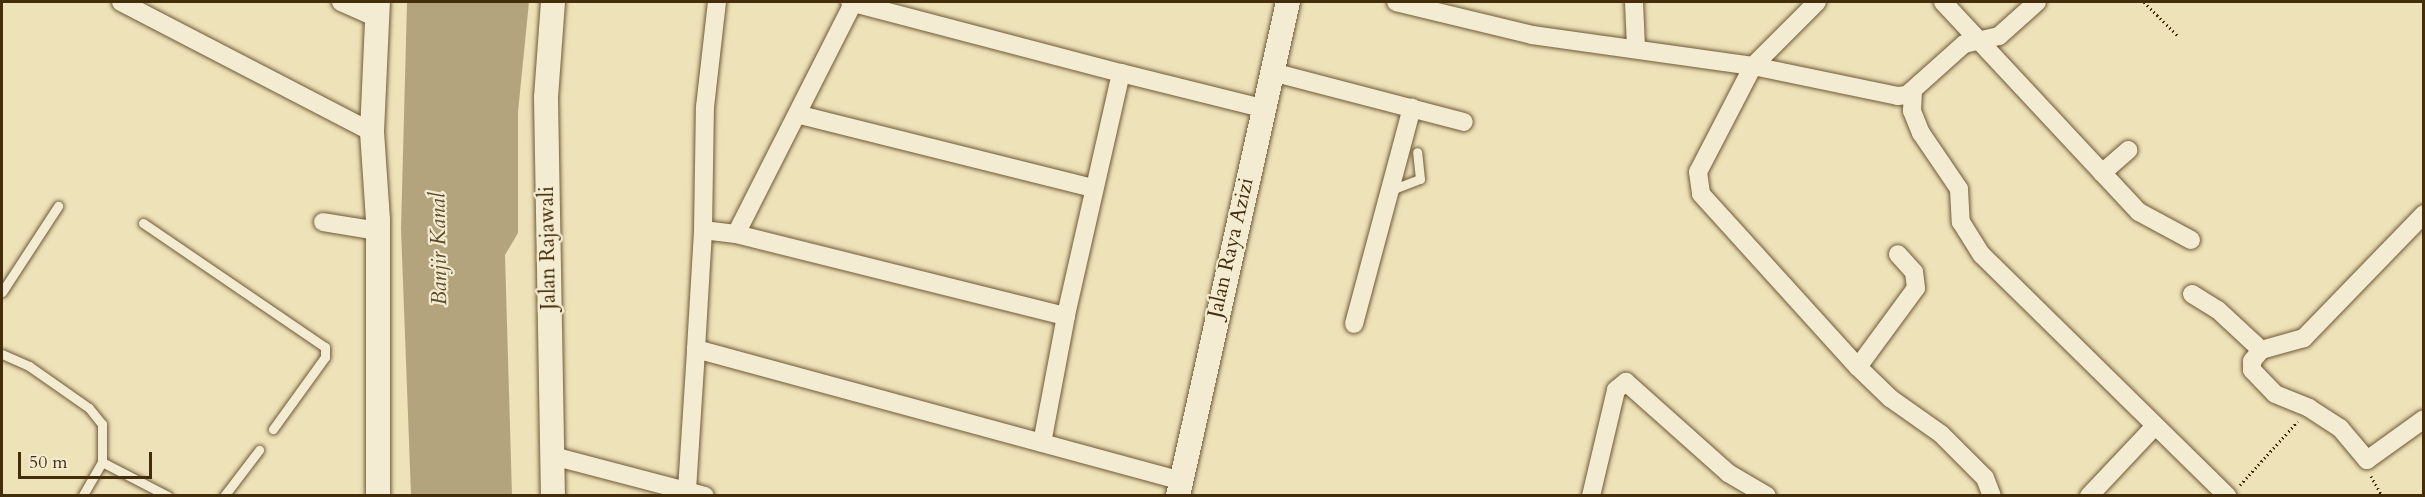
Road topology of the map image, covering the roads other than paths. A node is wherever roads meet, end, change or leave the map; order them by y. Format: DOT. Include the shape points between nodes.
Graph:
graph roads {
  1 [pos="121,2"];
  2 [pos="341,2"];
  3 [pos="553,2"];
  4 [pos="717,2"];
  5 [pos="852,2"];
  6 [pos="1288,2"];
  7 [pos="1396,2"];
  8 [pos="1634,2"];
  9 [pos="1817,2"];
  10 [pos="1943,2"];
  11 [pos="2037,2"];
  12 [pos="377,10"];
  13 [pos="1976,39"];
  14 [pos="1636,48"];
  15 [pos="1753,66"];
  16 [pos="1272,72"];
  17 [pos="1121,73"];
  18 [pos="1912,91"];
  19 [pos="1261,108"];
  20 [pos="1412,108"];
  21 [pos="800,115"];
  22 [pos="1464,122"];
  23 [pos="372,132"];
  24 [pos="2128,150"];
  25 [pos="1417,152"];
  26 [pos="2102,173"];
  27 [pos="1093,188"];
  28 [pos="1391,190"];
  29 [pos="58,206"];
  30 [pos="2424,214"];
  31 [pos="323,222"];
  32 [pos="144,224"];
  33 [pos="703,230"];
  34 [pos="378,231"];
  35 [pos="736,234"];
  36 [pos="2191,240"];
  37 [pos="1898,254"];
  38 [pos="2,292"];
  39 [pos="2192,294"];
  40 [pos="1066,316"];
  41 [pos="1354,324"];
  42 [pos="696,349"];
  43 [pos="2261,350"];
  44 [pos="2,354"];
  45 [pos="1858,367"];
  46 [pos="2424,418"];
  47 [pos="2155,426"];
  48 [pos="273,429"];
  49 [pos="1042,443"];
  50 [pos="259,450"];
  51 [pos="553,456"];
  52 [pos="102,462"];
  53 [pos="1180,488"];
  54 [pos="687,490"];
  55 [pos="2226,492"];
  56 [pos="82,495"];
  57 [pos="168,495"];
  58 [pos="224,495"];
  59 [pos="378,495"];
  60 [pos="553,495"];
  61 [pos="705,495"];
  62 [pos="1591,495"];
  63 [pos="1767,495"];
  64 [pos="1992,495"];
  65 [pos="2089,495"];
  1 -- 23 [label="street"];
  2 -- 12 [label="street"];
  3 -- 51 [label="street, Jalan Rajawali" via="546,98"];
  4 -- 33 [label="street" via="705,107"];
  5 -- 17 [label="street"];
  5 -- 21 [label="street"];
  6 -- 16 [label="street, Jalan Raya Azizi"];
  7 -- 14 [label="street" via="1532,35"];
  8 -- 14 [label="street"];
  9 -- 15 [label="street"];
  10 -- 13 [label="street"];
  11 -- 13 [label="street" via="2000,36"];
  12 -- 23 [label="street"];
  13 -- 18 [label="street" via="1960,47"];
  13 -- 26 [label="street"];
  14 -- 15 [label="street"];
  15 -- 18 [label="street" via="1873,94 1902,96"];
  15 -- 45 [label="street" via="1698,172 1701,194"];
  16 -- 19 [label="street, Jalan Raya Azizi"];
  16 -- 20 [label="street"];
  17 -- 19 [label="street"];
  17 -- 27 [label="street"];
  18 -- 47 [label="street" via="1918,127 1959,189 1961,222 1982,255"];
  19 -- 53 [label="street, Jalan Raya Azizi"];
  20 -- 22 [label="street"];
  20 -- 28 [label="street"];
  21 -- 27 [label="street"];
  21 -- 35 [label="street"];
  23 -- 34 [label="street"];
  24 -- 26 [label="street"];
  25 -- 28 [label="lane" via="1420,179"];
  26 -- 36 [label="street" via="2139,212"];
  27 -- 40 [label="street"];
  28 -- 41 [label="street"];
  29 -- 38 [label="lane"];
  30 -- 43 [label="street" via="2304,338"];
  31 -- 34 [label="street"];
  32 -- 48 [label="lane" via="325,347 325,357"];
  33 -- 35 [label="street"];
  33 -- 42 [label="street"];
  34 -- 59 [label="street"];
  35 -- 40 [label="street"];
  37 -- 45 [label="street" via="1914,272 1916,288"];
  39 -- 43 [label="street" via="2218,310"];
  40 -- 49 [label="street"];
  42 -- 49 [label="street"];
  42 -- 54 [label="street"];
  43 -- 46 [label="street" via="2252,361 2258,379 2275,394 2309,408 2340,428 2367,460"];
  44 -- 52 [label="lane" via="29,366 96,416 105,434"];
  45 -- 64 [label="street" via="1890,398 1941,434 1985,478"];
  47 -- 55 [label="street"];
  47 -- 65 [label="street"];
  49 -- 53 [label="street"];
  50 -- 58 [label="lane"];
  51 -- 54 [label="street"];
  51 -- 60 [label="street, Jalan Rajawali"];
  52 -- 56 [label="lane"];
  52 -- 57 [label="lane"];
  54 -- 61 [label="street"];
  62 -- 63 [label="street" via="1616,390 1626,382 1728,473"];
}
